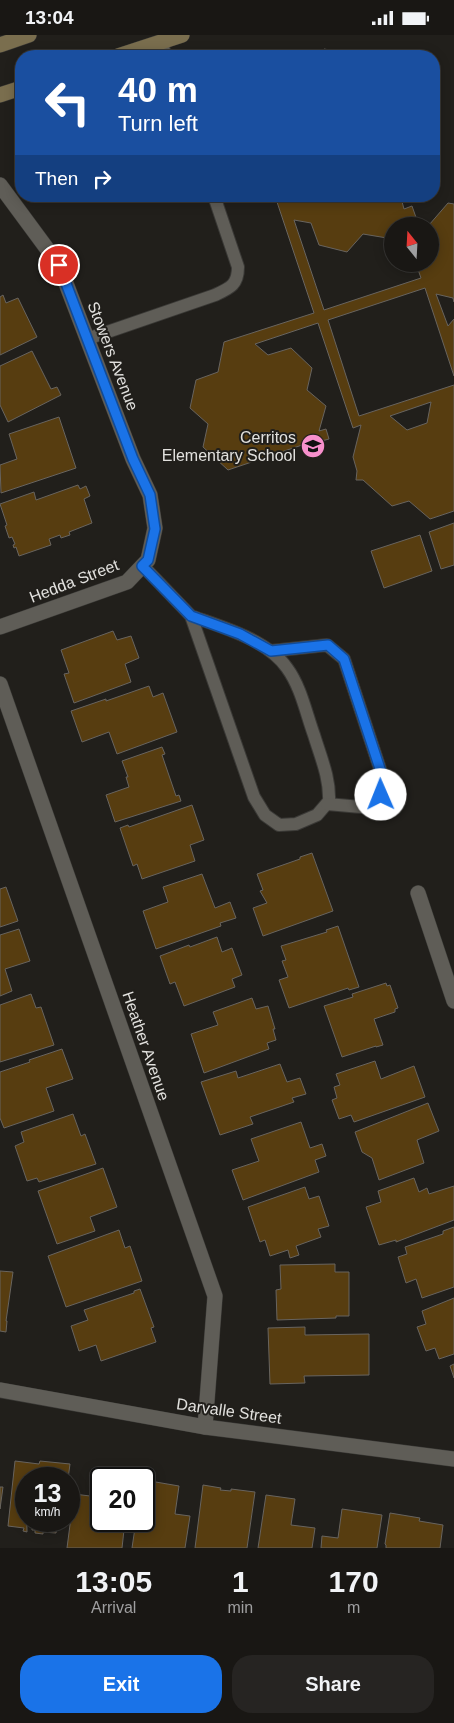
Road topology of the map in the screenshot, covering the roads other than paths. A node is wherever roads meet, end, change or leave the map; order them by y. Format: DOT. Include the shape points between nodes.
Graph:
graph roads {
  1 [pos="29,35"];
  2 [pos="182,35"];
  3 [pos="0,45"];
  4 [pos="164,49"];
  5 [pos="15,90"];
  6 [pos="0,95"];
  7 [pos="0,185"];
  8 [pos="216,202"];
  9 [pos="87,339"];
  10 [pos="150,495"];
  11 [pos="142,566"];
  12 [pos="191,616"];
  13 [pos="0,627"];
  14 [pos="271,651"];
  15 [pos="0,684"];
  16 [pos="327,804"];
  17 [pos="418,893"];
  18 [pos="454,1001"];
  19 [pos="0,1390"];
  20 [pos="205,1427"];
  21 [pos="454,1459"];
  1 -- 3 [label="street"];
  2 -- 4 [label="street"];
  5 -- 6 [label="street"];
  7 -- 9 [label="street, Stowers Avenue" via="59,265"];
  8 -- 9 [label="lane" via="238,267 238,279 230,288"];
  9 -- 10 [label="street, Stowers Avenue"];
  10 -- 11 [label="street, Hedda Street" via="155,529 148,560"];
  11 -- 12 [label="lane"];
  11 -- 13 [label="street, Hedda Street" via="127,583"];
  12 -- 14 [label="lane" via="240,634"];
  12 -- 16 [label="lane" via="254,797 265,815 279,825 296,824 317,815"];
  14 -- 16 [label="lane" via="287,668 299,691 330,784 330,801"];
  14 -- 16 [label="lane" via="328,645 344,659 384,781 381,795 361,807"];
  15 -- 20 [label="street, Heather Avenue" via="215,1297"];
  17 -- 18 [label="street"];
  19 -- 20 [label="street, Darvalle Street"];
  20 -- 21 [label="street, Darvalle Street"];
}
